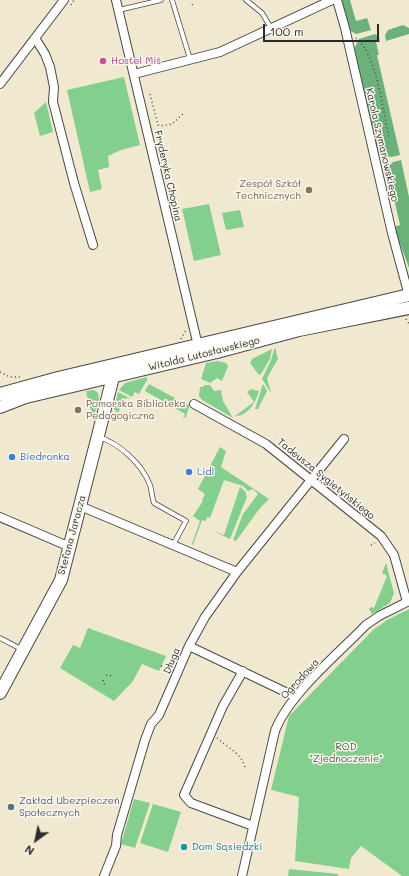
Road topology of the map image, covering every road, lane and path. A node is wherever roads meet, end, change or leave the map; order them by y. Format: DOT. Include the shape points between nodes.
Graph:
graph roads {
  1 [pos="64,0"];
  2 [pos="116,0"];
  3 [pos="141,0"];
  4 [pos="161,0"];
  5 [pos="172,0"];
  6 [pos="246,0"];
  7 [pos="332,0"];
  8 [pos="337,0"];
  9 [pos="194,3"];
  10 [pos="192,5"];
  11 [pos="136,6"];
  12 [pos="119,10"];
  13 [pos="272,28"];
  14 [pos="355,37"];
  15 [pos="35,38"];
  16 [pos="190,59"];
  17 [pos="134,74"];
  18 [pos="0,84"];
  19 [pos="150,94"];
  20 [pos="183,114"];
  21 [pos="389,138"];
  22 [pos="93,245"];
  23 [pos="409,295"];
  24 [pos="409,308"];
  25 [pos="186,330"];
  26 [pos="179,343"];
  27 [pos="199,351"];
  28 [pos="0,372"];
  29 [pos="110,372"];
  30 [pos="9,377"];
  31 [pos="28,378"];
  32 [pos="14,380"];
  33 [pos="0,394"];
  34 [pos="194,404"];
  35 [pos="0,407"];
  36 [pos="98,436"];
  37 [pos="344,439"];
  38 [pos="311,480"];
  39 [pos="80,506"];
  40 [pos="0,517"];
  41 [pos="375,543"];
  42 [pos="174,545"];
  43 [pos="371,545"];
  44 [pos="70,547"];
  45 [pos="237,572"];
  46 [pos="408,601"];
  47 [pos="0,638"];
  48 [pos="190,646"];
  49 [pos="24,650"];
  50 [pos="161,666"];
  51 [pos="243,671"];
  52 [pos="174,672"];
  53 [pos="106,675"];
  54 [pos="113,676"];
  55 [pos="103,680"];
  56 [pos="105,686"];
  57 [pos="0,693"];
  58 [pos="296,697"];
  59 [pos="210,734"];
  60 [pos="245,767"];
  61 [pos="253,826"];
  62 [pos="104,876"];
  63 [pos="242,876"];
  1 -- 15 [label="street"];
  2 -- 12 [label="street, Fryderyka Chopina"];
  3 -- 11 [label="lane"];
  4 -- 11 [label="lane"];
  5 -- 16 [label="lane"];
  6 -- 13 [label="lane" via="260,10"];
  7 -- 13 [label="street"];
  8 -- 23 [label="street, Karola Szymanowskiego" via="392,234"];
  9 -- 10 [label="path"];
  11 -- 12 [label="lane"];
  12 -- 17 [label="street, Fryderyka Chopina"];
  13 -- 16 [label="street" via="220,52"];
  14 -- 21 [label="path" via="365,47 375,74"];
  15 -- 18 [label="street"];
  15 -- 22 [label="street" via="50,67 54,87 53,102"];
  16 -- 17 [label="street"];
  17 -- 27 [label="street, Fryderyka Chopina"];
  19 -- 20 [label="path" via="158,125 172,124"];
  23 -- 27 [label="main road, Witolda Lutosławskiego" via="291,322"];
  24 -- 27 [label="main road, Witolda Lutosławskiego"];
  25 -- 26 [label="path"];
  27 -- 29 [label="main road, Witolda Lutosławskiego"];
  28 -- 30 [label="path"];
  29 -- 33 [label="main road, Witolda Lutosławskiego" via="22,387"];
  29 -- 35 [label="main road, Witolda Lutosławskiego"];
  29 -- 36 [label="main road, Stefana Jaracza" via="112,381"];
  30 -- 31 [label="path"];
  30 -- 32 [label="path"];
  34 -- 38 [label="street, Tadeusza Sygietyńskiego" via="263,442"];
  36 -- 39 [label="main road, Stefana Jaracza"];
  36 -- 42 [label="lane" via="116,444 141,470 149,484 154,503 186,521"];
  37 -- 38 [label="street, Długa"];
  38 -- 45 [label="street, Długa"];
  38 -- 46 [label="street, Tadeusza Sygietyńskiego" via="377,533 389,546"];
  39 -- 42 [label="street"];
  39 -- 44 [label="main road, Stefana Jaracza"];
  40 -- 44 [label="street"];
  41 -- 43 [label="path"];
  42 -- 45 [label="street"];
  44 -- 49 [label="main road, Stefana Jaracza" via="58,585"];
  45 -- 48 [label="street, Długa" via="201,624"];
  46 -- 58 [label="street, Ogrodowa" via="366,625"];
  47 -- 49 [label="lane"];
  48 -- 51 [label="street"];
  48 -- 62 [label="street, Długa" via="145,740 116,846"];
  49 -- 57 [label="main road, Stefana Jaracza"];
  50 -- 52 [label="path"];
  51 -- 58 [label="street"];
  51 -- 59 [label="street"];
  53 -- 54 [label="path"];
  55 -- 56 [label="path"];
  58 -- 61 [label="street, Ogrodowa" via="281,717 275,731"];
  59 -- 60 [label="path" via="236,753"];
  59 -- 61 [label="street" via="185,790 186,799 194,805"];
  61 -- 63 [label="street, Ogrodowa"];
}
